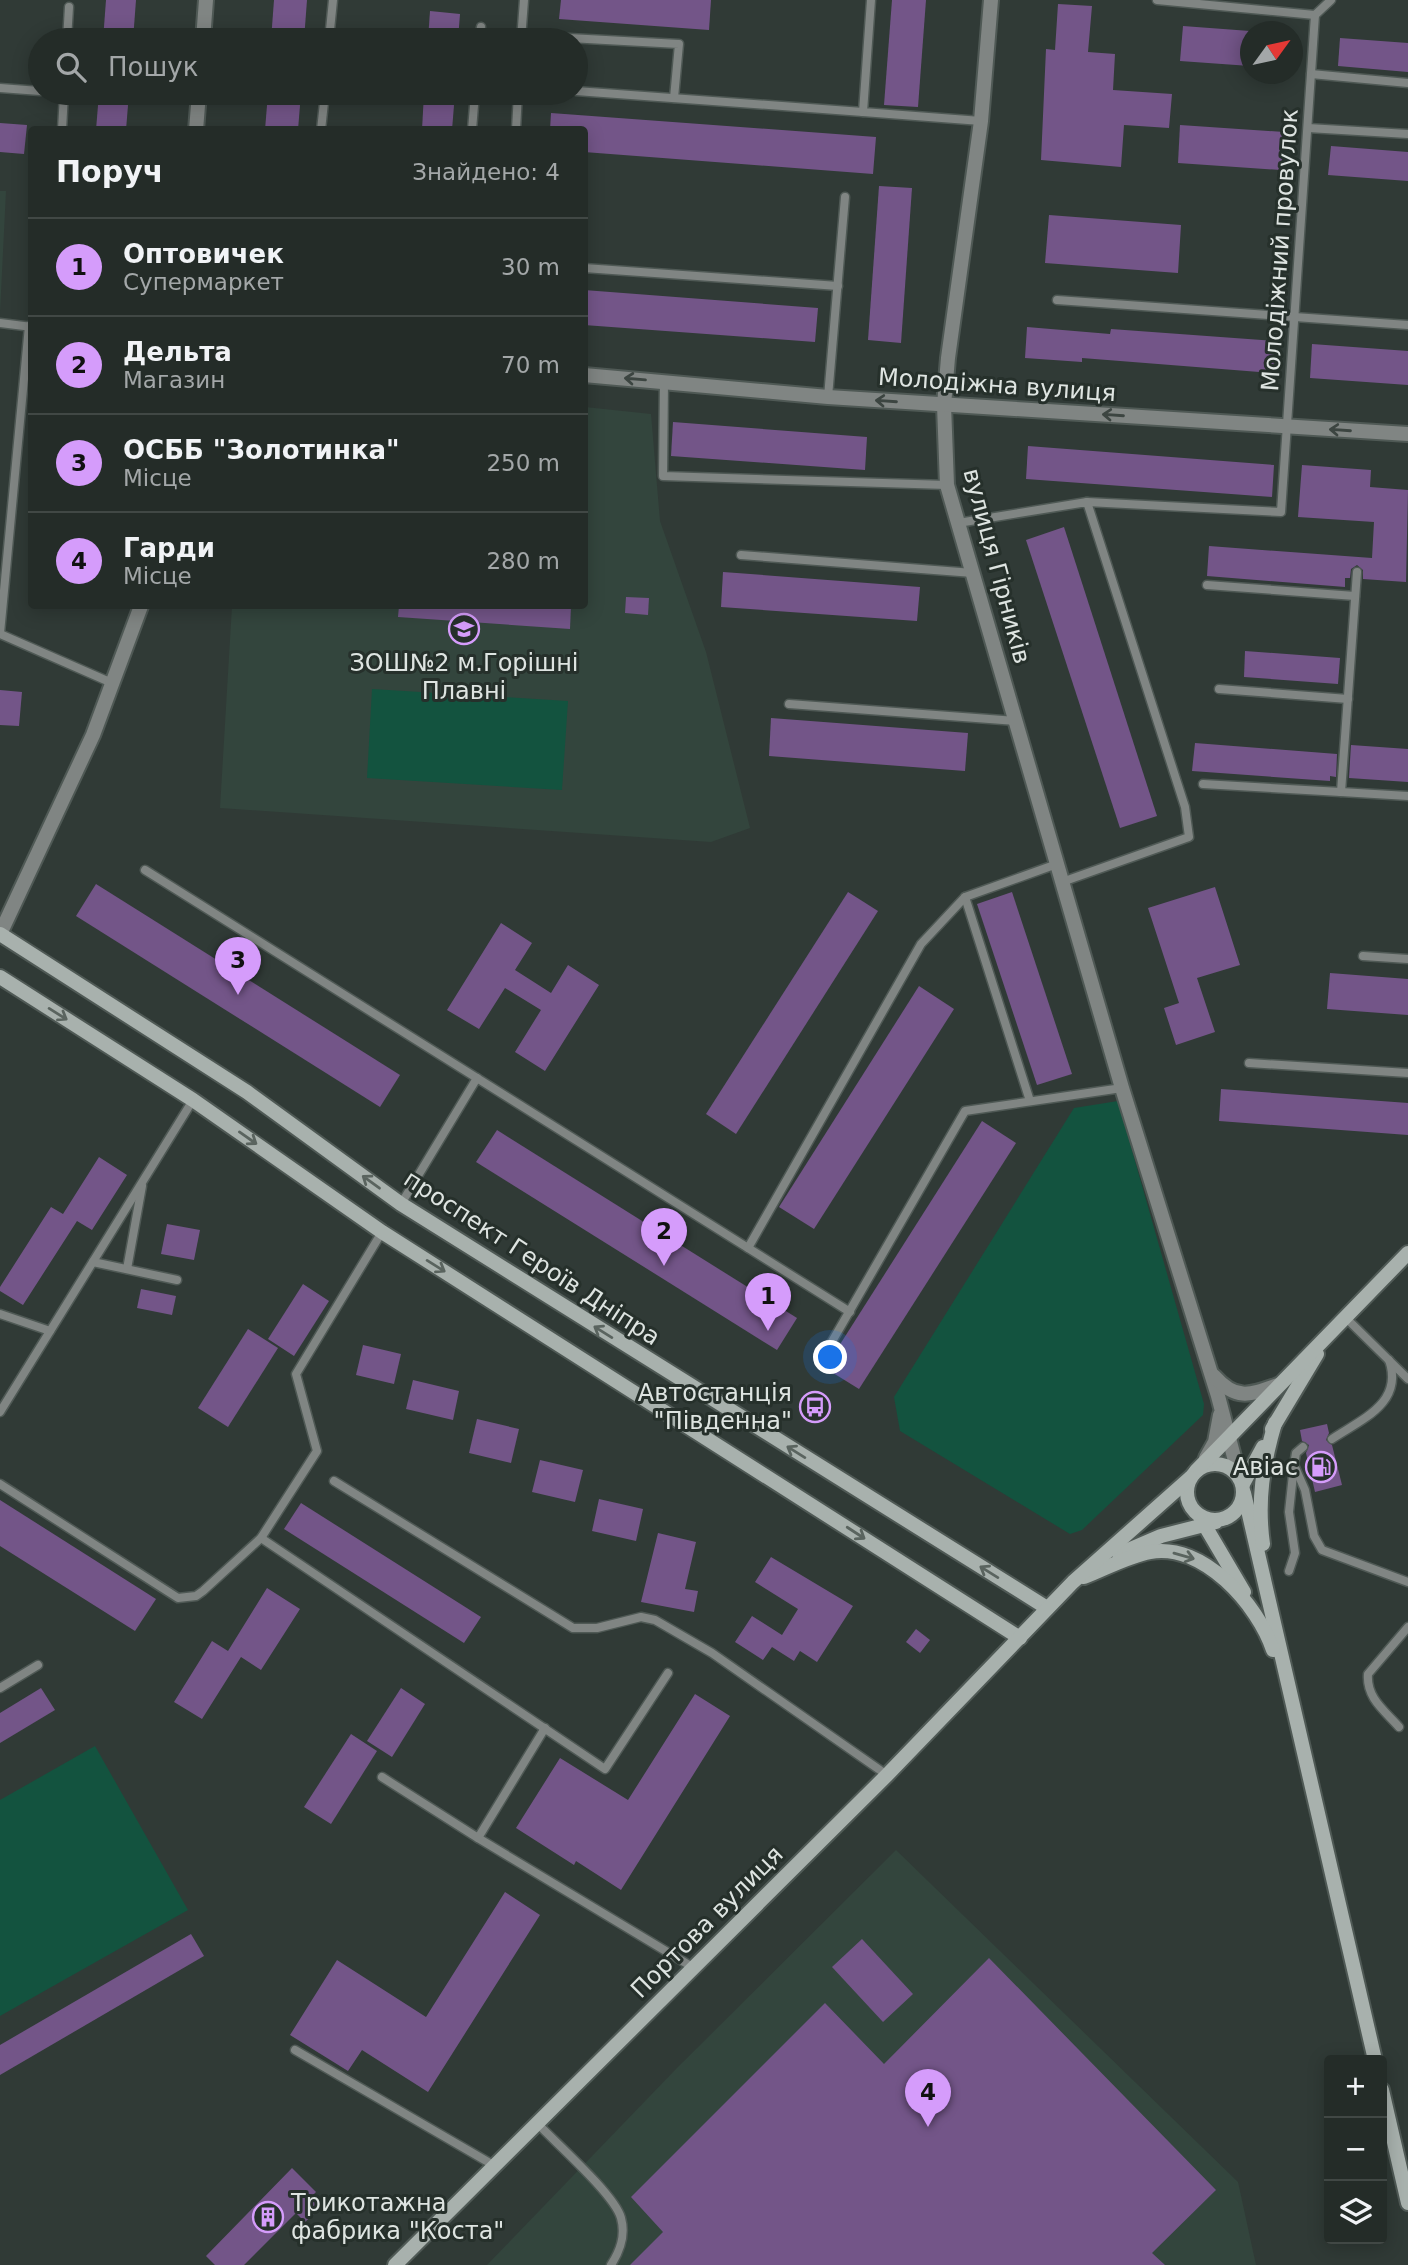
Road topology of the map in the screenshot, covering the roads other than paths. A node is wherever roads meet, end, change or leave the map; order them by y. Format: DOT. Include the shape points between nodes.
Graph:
graph roads {
  1 [pos="206,0"];
  2 [pos="333,0"];
  3 [pos="524,0"];
  4 [pos="871,0"];
  5 [pos="991,0"];
  6 [pos="1157,0"];
  7 [pos="1331,0"];
  8 [pos="69,7"];
  9 [pos="1315,15"];
  10 [pos="68,28"];
  11 [pos="204,28"];
  12 [pos="330,28"];
  13 [pos="522,28"];
  14 [pos="588,39"];
  15 [pos="1311,74"];
  16 [pos="1408,83"];
  17 [pos="0,88"];
  18 [pos="28,90"];
  19 [pos="588,92"];
  20 [pos="674,98"];
  21 [pos="63,105"];
  22 [pos="198,105"];
  23 [pos="324,105"];
  24 [pos="474,105"];
  25 [pos="517,105"];
  26 [pos="863,112"];
  27 [pos="981,121"];
  28 [pos="62,126"];
  29 [pos="196,126"];
  30 [pos="321,126"];
  31 [pos="472,126"];
  32 [pos="516,126"];
  33 [pos="1308,128"];
  34 [pos="1408,134"];
  35 [pos="845,197"];
  36 [pos="588,268"];
  37 [pos="838,286"];
  38 [pos="1057,300"];
  39 [pos="1295,316"];
  40 [pos="0,323"];
  41 [pos="1408,325"];
  42 [pos="28,326"];
  43 [pos="28,347"];
  44 [pos="588,375"];
  45 [pos="664,382"];
  46 [pos="828,397"];
  47 [pos="944,405"];
  48 [pos="1288,426"];
  49 [pos="1408,434"];
  50 [pos="947,485"];
  51 [pos="1087,502"];
  52 [pos="958,523"];
  53 [pos="741,555"];
  54 [pos="1357,572"];
  55 [pos="972,573"];
  56 [pos="1207,585"];
  57 [pos="1356,596"];
  58 [pos="140,609"];
  59 [pos="0,634"];
  60 [pos="112,683"];
  61 [pos="1219,689"];
  62 [pos="1348,699"];
  63 [pos="789,704"];
  64 [pos="1016,721"];
  65 [pos="1203,784"];
  66 [pos="1341,792"];
  67 [pos="1408,796"];
  68 [pos="1057,864"];
  69 [pos="145,870"];
  70 [pos="1062,882"];
  71 [pos="965,897"];
  72 [pos="0,934"];
  73 [pos="1363,956"];
  74 [pos="1408,959"];
  75 [pos="0,978"];
  76 [pos="1249,1063"];
  77 [pos="1408,1073"];
  78 [pos="477,1078"];
  79 [pos="1122,1088"];
  80 [pos="192,1100"];
  81 [pos="1030,1101"];
  82 [pos="142,1181"];
  83 [pos="401,1204"];
  84 [pos="382,1232"];
  85 [pos="748,1248"];
  86 [pos="1408,1253"];
  87 [pos="93,1262"];
  88 [pos="127,1269"];
  89 [pos="177,1280"];
  90 [pos="850,1311"];
  91 [pos="0,1314"];
  92 [pos="1344,1316"];
  93 [pos="1333,1329"];
  94 [pos="50,1331"];
  95 [pos="830,1345"];
  96 [pos="1389,1360"];
  97 [pos="1211,1373"];
  98 [pos="1408,1378"];
  99 [pos="1279,1385"];
  100 [pos="1218,1396"];
  101 [pos="0,1412"];
  102 [pos="1275,1423"];
  103 [pos="1229,1437"];
  104 [pos="1332,1438"];
  105 [pos="1303,1447"];
  106 [pos="1294,1465"];
  107 [pos="1196,1471"];
  108 [pos="334,1481"];
  109 [pos="0,1484"];
  110 [pos="1242,1485"];
  111 [pos="1195,1513"];
  112 [pos="1222,1520"];
  113 [pos="1205,1525"];
  114 [pos="261,1538"];
  115 [pos="1289,1571"];
  116 [pos="1073,1582"];
  117 [pos="1408,1582"];
  118 [pos="1047,1608"];
  119 [pos="1273,1618"];
  120 [pos="1408,1627"];
  121 [pos="1020,1638"];
  122 [pos="1269,1640"];
  123 [pos="38,1665"];
  124 [pos="668,1673"];
  125 [pos="0,1688"];
  126 [pos="1292,1705"];
  127 [pos="1399,1727"];
  128 [pos="545,1728"];
  129 [pos="887,1775"];
  130 [pos="383,1777"];
  131 [pos="478,1838"];
  132 [pos="694,1968"];
  133 [pos="295,2050"];
  134 [pos="1374,2055"];
  135 [pos="1387,2112"];
  136 [pos="537,2124"];
  137 [pos="495,2166"];
  138 [pos="1408,2203"];
  139 [pos="395,2265"];
  140 [pos="611,2265"];
  1 -- 11 [label="street"];
  2 -- 12 [label="lane"];
  3 -- 13 [label="lane"];
  4 -- 26 [label="lane"];
  5 -- 27 [label="street, вулиця Гірників"];
  6 -- 9 [label="lane"];
  7 -- 9 [label="lane"];
  8 -- 10 [label="lane"];
  9 -- 15 [label="lane, Молодіжний провулок"];
  14 -- 20 [label="lane" via="679,44"];
  15 -- 16 [label="lane"];
  15 -- 33 [label="lane, Молодіжний провулок"];
  17 -- 18 [label="lane"];
  19 -- 20 [label="lane"];
  20 -- 26 [label="lane"];
  21 -- 28 [label="lane"];
  22 -- 29 [label="street"];
  23 -- 30 [label="lane"];
  24 -- 31 [label="lane"];
  25 -- 32 [label="lane"];
  26 -- 27 [label="lane"];
  27 -- 47 [label="street, вулиця Гірників"];
  33 -- 34 [label="lane"];
  33 -- 39 [label="lane, Молодіжний провулок"];
  35 -- 37 [label="lane"];
  36 -- 37 [label="lane"];
  37 -- 46 [label="lane"];
  38 -- 39 [label="lane"];
  39 -- 41 [label="lane"];
  39 -- 48 [label="lane, Молодіжний провулок"];
  40 -- 42 [label="lane"];
  43 -- 59 [label="lane"];
  45 -- 44 [label="street, Молодіжна вулиця, one-way"];
  45 -- 46 [label="street, Молодіжна вулиця"];
  45 -- 50 [label="lane" via="663,476"];
  47 -- 46 [label="street, Молодіжна вулиця, one-way"];
  48 -- 47 [label="street, Молодіжна вулиця, one-way"];
  47 -- 50 [label="street, вулиця Гірників"];
  49 -- 48 [label="street, Молодіжна вулиця, one-way"];
  48 -- 51 [label="lane, Молодіжний провулок" via="1281,512"];
  50 -- 52 [label="street, вулиця Гірників"];
  51 -- 52 [label="lane"];
  51 -- 70 [label="lane" via="1185,807 1189,837"];
  52 -- 55 [label="street, вулиця Гірників"];
  53 -- 55 [label="lane"];
  54 -- 57 [label="lane"];
  55 -- 64 [label="street, вулиця Гірників"];
  56 -- 57 [label="lane"];
  57 -- 62 [label="lane"];
  58 -- 60 [label="street"];
  59 -- 60 [label="lane"];
  60 -- 72 [label="street" via="93,735"];
  61 -- 62 [label="lane"];
  62 -- 66 [label="lane"];
  63 -- 64 [label="lane"];
  64 -- 68 [label="street, вулиця Гірників"];
  65 -- 66 [label="lane"];
  66 -- 67 [label="lane"];
  68 -- 70 [label="street, вулиця Гірників"];
  68 -- 71 [label="lane"];
  69 -- 78 [label="lane"];
  70 -- 79 [label="street, вулиця Гірників"];
  71 -- 81 [label="lane"];
  71 -- 85 [label="lane" via="921,944"];
  83 -- 72 [label="street, проспект Героїв Дніпра, one-way" via="247,1092"];
  73 -- 74 [label="lane"];
  75 -- 80 [label="street, one-way"];
  76 -- 77 [label="lane"];
  78 -- 83 [label="lane"];
  78 -- 85 [label="lane"];
  79 -- 81 [label="lane"];
  79 -- 97 [label="street, вулиця Гірників"];
  80 -- 82 [label="lane"];
  80 -- 84 [label="street, one-way"];
  81 -- 90 [label="lane" via="965,1111"];
  82 -- 87 [label="lane"];
  82 -- 88 [label="lane"];
  118 -- 83 [label="street, проспект Героїв Дніпра, one-way"];
  84 -- 114 [label="lane" via="296,1374 317,1451"];
  84 -- 121 [label="street, one-way"];
  85 -- 90 [label="lane"];
  86 -- 92 [label="street"];
  87 -- 88 [label="lane"];
  87 -- 94 [label="lane"];
  88 -- 89 [label="lane"];
  90 -- 95 [label="lane"];
  91 -- 94 [label="lane"];
  92 -- 93 [label="street"];
  92 -- 96 [label="lane"];
  93 -- 99 [label="street"];
  93 -- 102 [label="street"];
  94 -- 101 [label="lane"];
  96 -- 98 [label="lane"];
  96 -- 104 [label="lane" via="1393,1381 1385,1402"];
  97 -- 99 [label="street" via="1232,1393 1258,1393"];
  97 -- 100 [label="street, вулиця Гірників"];
  99 -- 103 [label="street"];
  100 -- 103 [label="street, вулиця Гірників"];
  100 -- 107 [label="street" via="1220,1422 1215,1442"];
  102 -- 110 [label="street"];
  102 -- 119 [label="street" via="1260,1492"];
  103 -- 107 [label="street"];
  103 -- 110 [label="street, вулиця Гірників"];
  105 -- 106 [label="lane" via="1296,1453"];
  106 -- 115 [label="lane" via="1289,1512 1295,1553"];
  106 -- 117 [label="lane" via="1322,1550"];
  107 -- 110 [label="street" via="1213,1463 1232,1469"];
  107 -- 111 [label="street" via="1187,1496"];
  107 -- 116 [label="street"];
  108 -- 129 [label="lane" via="573,1628 597,1628 640,1617 655,1620 712,1653"];
  109 -- 114 [label="lane" via="178,1598 204,1591"];
  110 -- 112 [label="street" via="1237,1510"];
  110 -- 119 [label="street"];
  111 -- 112 [label="street"];
  111 -- 113 [label="street"];
  112 -- 113 [label="street"];
  113 -- 116 [label="street" via="1139,1544"];
  113 -- 122 [label="street"];
  114 -- 128 [label="lane"];
  116 -- 118 [label="street, Портова вулиця"];
  116 -- 122 [label="street, one-way" via="1152,1551 1195,1559 1219,1574 1245,1601"];
  118 -- 121 [label="street, Портова вулиця"];
  119 -- 126 [label="street"];
  120 -- 127 [label="lane" via="1368,1674 1372,1697"];
  121 -- 129 [label="street, Портова вулиця"];
  122 -- 126 [label="street"];
  123 -- 125 [label="lane"];
  124 -- 128 [label="lane" via="605,1769"];
  126 -- 134 [label="street"];
  128 -- 131 [label="lane"];
  129 -- 132 [label="street, Портова вулиця"];
  130 -- 131 [label="lane"];
  131 -- 132 [label="lane"];
  132 -- 136 [label="street, Портова вулиця"];
  133 -- 137 [label="lane"];
  135 -- 138 [label="street"];
  136 -- 137 [label="street, Портова вулиця"];
  136 -- 140 [label="lane" via="616,2205 622,2242"];
  137 -- 139 [label="street, Портова вулиця"];
}
